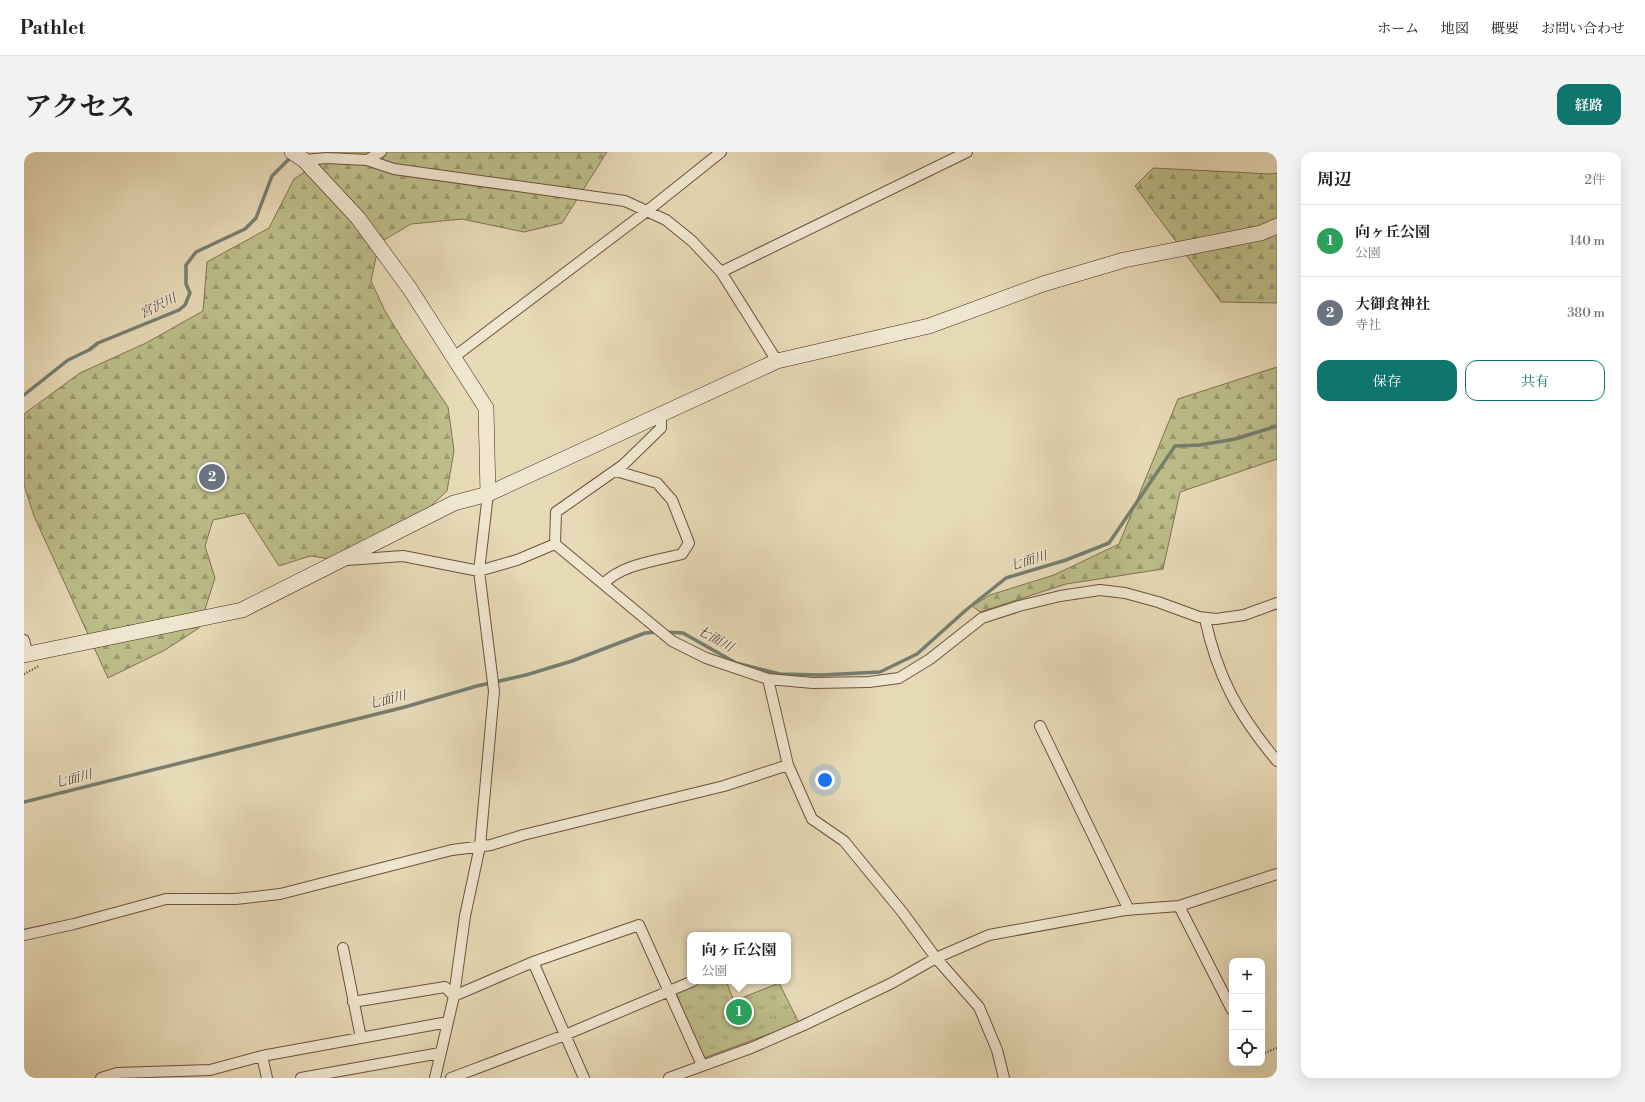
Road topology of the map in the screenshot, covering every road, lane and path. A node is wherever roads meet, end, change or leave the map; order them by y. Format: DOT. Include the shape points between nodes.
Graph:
graph roads {
  1 [pos="381,152"];
  2 [pos="721,152"];
  3 [pos="966,152"];
  4 [pos="298,156"];
  5 [pos="367,160"];
  6 [pos="647,211"];
  7 [pos="1277,226"];
  8 [pos="721,272"];
  9 [pos="454,357"];
  10 [pos="777,361"];
  11 [pos="661,415"];
  12 [pos="616,471"];
  13 [pos="488,494"];
  14 [pos="555,544"];
  15 [pos="339,560"];
  16 [pos="479,571"];
  17 [pos="604,584"];
  18 [pos="1277,603"];
  19 [pos="1205,619"];
  20 [pos="24,640"];
  21 [pos="26,655"];
  22 [pos="768,679"];
  23 [pos="1040,726"];
  24 [pos="1277,760"];
  25 [pos="788,764"];
  26 [pos="480,846"];
  27 [pos="1277,874"];
  28 [pos="1179,906"];
  29 [pos="1129,910"];
  30 [pos="24,935"];
  31 [pos="343,948"];
  32 [pos="936,958"];
  33 [pos="533,962"];
  34 [pos="687,984"];
  35 [pos="669,991"];
  36 [pos="454,996"];
  37 [pos="353,1002"];
  38 [pos="1229,1004"];
  39 [pos="448,1022"];
  40 [pos="565,1035"];
  41 [pos="361,1038"];
  42 [pos="1277,1048"];
  43 [pos="440,1053"];
  44 [pos="1265,1053"];
  45 [pos="262,1056"];
  46 [pos="702,1065"];
  47 [pos="101,1078"];
  48 [pos="267,1078"];
  49 [pos="300,1078"];
  50 [pos="435,1078"];
  51 [pos="451,1078"];
  52 [pos="584,1078"];
  53 [pos="669,1078"];
  54 [pos="1004,1078"];
  1 -- 5 [label="street"];
  2 -- 6 [label="street"];
  3 -- 8 [label="street"];
  4 -- 5 [label="street"];
  4 -- 9 [label="street" via="358,218 410,288"];
  5 -- 6 [label="street" via="394,169 625,200"];
  6 -- 8 [label="street" via="666,220 692,241"];
  6 -- 9 [label="street"];
  7 -- 10 [label="street" via="1261,232 1124,260 1043,284 929,326"];
  8 -- 10 [label="street"];
  9 -- 13 [label="street" via="486,408"];
  10 -- 11 [label="street"];
  11 -- 12 [label="street" via="661,428"];
  11 -- 13 [label="street"];
  12 -- 14 [label="street" via="556,512"];
  12 -- 17 [label="street" via="657,483 672,500 689,543 682,554 634,566 609,577"];
  13 -- 15 [label="street" via="454,503"];
  13 -- 16 [label="street"];
  14 -- 16 [label="street" via="517,560"];
  14 -- 17 [label="street"];
  15 -- 16 [label="street" via="403,556"];
  15 -- 21 [label="street" via="242,610"];
  16 -- 26 [label="street" via="494,691"];
  17 -- 22 [label="street" via="668,638 706,658"];
  18 -- 19 [label="street" via="1244,615"];
  19 -- 22 [label="street" via="1158,602 1125,593 1100,590 1060,596 982,618 899,678 869,682 813,683"];
  19 -- 24 [label="street" via="1218,666 1235,704 1254,734"];
  20 -- 21 [label="street"];
  22 -- 25 [label="street"];
  23 -- 29 [label="street"];
  25 -- 26 [label="street" via="724,786 523,835 491,846"];
  25 -- 32 [label="street" via="812,819 844,841"];
  26 -- 30 [label="street" via="452,850 280,894 236,899 166,899"];
  26 -- 36 [label="street" via="465,916"];
  27 -- 28 [label="street"];
  28 -- 29 [label="street"];
  28 -- 38 [label="street"];
  29 -- 32 [label="street" via="989,935"];
  31 -- 37 [label="street"];
  32 -- 46 [label="street" via="892,983 804,1025 751,1048"];
  32 -- 54 [label="street" via="979,1007 997,1050"];
  33 -- 35 [label="street" via="639,925"];
  33 -- 36 [label="street"];
  33 -- 40 [label="street"];
  34 -- 35 [label="street"];
  35 -- 40 [label="street"];
  35 -- 46 [label="street"];
  36 -- 37 [label="street" via="445,987"];
  36 -- 39 [label="street"];
  37 -- 41 [label="street"];
  39 -- 41 [label="street"];
  39 -- 43 [label="street"];
  40 -- 51 [label="street"];
  40 -- 52 [label="street"];
  41 -- 45 [label="street"];
  42 -- 44 [label="path"];
  43 -- 49 [label="street"];
  43 -- 50 [label="street"];
  45 -- 47 [label="street" via="210,1070 117,1073"];
  45 -- 48 [label="street"];
  46 -- 53 [label="street"];
}
